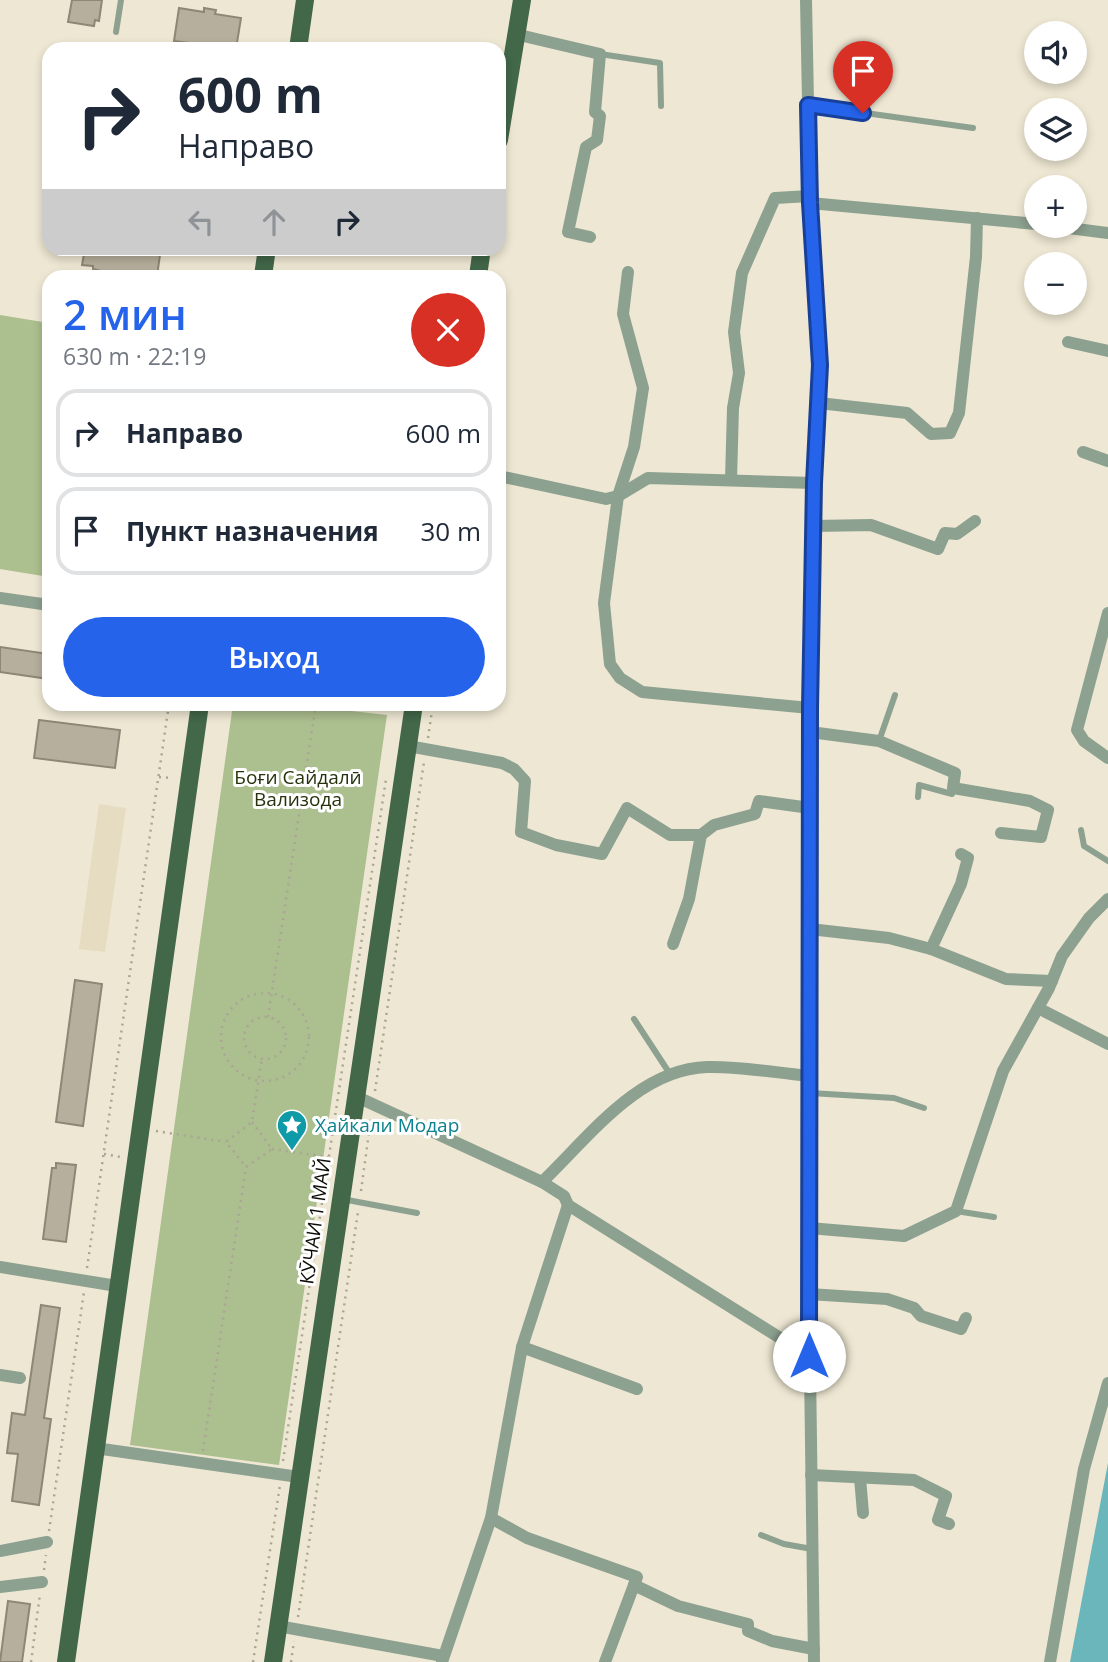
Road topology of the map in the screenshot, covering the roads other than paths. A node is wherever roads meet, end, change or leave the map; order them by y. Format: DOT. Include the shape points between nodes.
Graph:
graph roads {
  1 [pos="121,0"];
  2 [pos="305,0"];
  3 [pos="511,0"];
  4 [pos="522,0"];
  5 [pos="806,0"];
  6 [pos="515,31"];
  7 [pos="117,32"];
  8 [pos="299,42"];
  9 [pos="600,54"];
  10 [pos="506,92"];
  11 [pos="808,105"];
  12 [pos="661,106"];
  13 [pos="973,128"];
  14 [pos="810,199"];
  15 [pos="977,218"];
  16 [pos="1024,223"];
  17 [pos="1087,230"];
  18 [pos="1108,233"];
  19 [pos="590,237"];
  20 [pos="628,272"];
  21 [pos="1068,342"];
  22 [pos="1108,351"];
  23 [pos="819,403"];
  24 [pos="1083,452"];
  25 [pos="1108,461"];
  26 [pos="506,478"];
  27 [pos="731,480"];
  28 [pos="814,483"];
  29 [pos="618,496"];
  30 [pos="975,521"];
  31 [pos="814,526"];
  32 [pos="0,598"];
  33 [pos="42,604"];
  34 [pos="1108,613"];
  35 [pos="895,695"];
  36 [pos="810,708"];
  37 [pos="199,711"];
  38 [pos="413,711"];
  39 [pos="810,732"];
  40 [pos="879,741"];
  41 [pos="408,747"];
  42 [pos="1108,758"];
  43 [pos="953,788"];
  44 [pos="918,797"];
  45 [pos="810,807"];
  46 [pos="1080,830"];
  47 [pos="1001,833"];
  48 [pos="701,835"];
  49 [pos="961,854"];
  50 [pos="1108,861"];
  51 [pos="1108,899"];
  52 [pos="810,929"];
  53 [pos="673,944"];
  54 [pos="930,949"];
  55 [pos="1052,982"];
  56 [pos="1038,1008"];
  57 [pos="634,1019"];
  58 [pos="1108,1044"];
  59 [pos="670,1074"];
  60 [pos="810,1076"];
  61 [pos="810,1093"];
  62 [pos="355,1096"];
  63 [pos="924,1108"];
  64 [pos="542,1182"];
  65 [pos="340,1199"];
  66 [pos="568,1205"];
  67 [pos="956,1211"];
  68 [pos="417,1213"];
  69 [pos="994,1217"];
  70 [pos="809,1228"];
  71 [pos="0,1267"];
  72 [pos="117,1286"];
  73 [pos="809,1294"];
  74 [pos="966,1318"];
  75 [pos="522,1347"];
  76 [pos="809,1356"];
  77 [pos="0,1375"];
  78 [pos="20,1378"];
  79 [pos="1108,1383"];
  80 [pos="637,1389"];
  81 [pos="95,1448"];
  82 [pos="811,1475"];
  83 [pos="290,1476"];
  84 [pos="860,1478"];
  85 [pos="863,1513"];
  86 [pos="491,1518"];
  87 [pos="949,1524"];
  88 [pos="761,1535"];
  89 [pos="47,1542"];
  90 [pos="812,1549"];
  91 [pos="0,1551"];
  92 [pos="42,1582"];
  93 [pos="634,1585"];
  94 [pos="0,1587"];
  95 [pos="287,1627"];
  96 [pos="814,1655"];
  97 [pos="442,1659"];
  98 [pos="66,1662"];
  99 [pos="273,1662"];
  100 [pos="604,1662"];
  101 [pos="1050,1662"];
  1 -- 7 [label="lane"];
  2 -- 8 [label="main road"];
  3 -- 6 [label="main road"];
  4 -- 6 [label="main road"];
  5 -- 11 [label="street"];
  6 -- 9 [label="street"];
  6 -- 10 [label="main road"];
  9 -- 12 [label="lane" via="660,63"];
  9 -- 19 [label="street" via="597,140 586,147 568,232"];
  11 -- 13 [label="lane"];
  11 -- 14 [label="street"];
  14 -- 15 [label="street"];
  14 -- 23 [label="street"];
  14 -- 27 [label="street" via="775,198 742,273 734,332 739,373"];
  15 -- 16 [label="street"];
  15 -- 23 [label="street" via="959,413 950,433 931,434 908,413"];
  17 -- 18 [label="street"];
  20 -- 29 [label="street" via="623,314 643,388 634,447"];
  21 -- 22 [label="street"];
  23 -- 28 [label="street"];
  24 -- 25 [label="street"];
  26 -- 29 [label="street" via="606,499"];
  27 -- 28 [label="street"];
  27 -- 29 [label="street" via="648,478"];
  28 -- 31 [label="street"];
  29 -- 36 [label="street" via="604,603 610,664 620,678 642,692"];
  30 -- 31 [label="street" via="957,534 945,533 938,549 871,525"];
  31 -- 36 [label="street"];
  32 -- 33 [label="street"];
  34 -- 42 [label="street" via="1077,730"];
  35 -- 40 [label="lane"];
  36 -- 39 [label="street"];
  37 -- 72 [label="main road"];
  38 -- 41 [label="main road, КӮЧАИ 1 МАЙ"];
  39 -- 40 [label="street"];
  39 -- 45 [label="street"];
  40 -- 43 [label="street" via="955,773"];
  41 -- 48 [label="street" via="514,769 525,781 521,832 556,845 602,854 627,808 670,835"];
  41 -- 62 [label="main road, КӮЧАИ 1 МАЙ"];
  43 -- 44 [label="lane" via="952,794 919,785"];
  43 -- 47 [label="street" via="1030,801 1048,810 1041,837"];
  45 -- 48 [label="street" via="759,801 755,814 714,825"];
  45 -- 52 [label="street"];
  46 -- 50 [label="lane" via="1084,846"];
  48 -- 53 [label="street" via="689,899"];
  49 -- 54 [label="street" via="968,858 961,884"];
  51 -- 55 [label="street" via="1062,956"];
  52 -- 54 [label="street" via="889,937"];
  52 -- 60 [label="street"];
  54 -- 55 [label="street" via="1006,979"];
  55 -- 56 [label="street"];
  56 -- 58 [label="street"];
  56 -- 67 [label="street" via="1003,1072"];
  57 -- 59 [label="lane"];
  59 -- 60 [label="street" via="706,1067"];
  59 -- 64 [label="street" via="646,1086"];
  60 -- 61 [label="street"];
  61 -- 63 [label="lane" via="894,1098"];
  61 -- 70 [label="street"];
  62 -- 64 [label="street"];
  62 -- 65 [label="main road, КӮЧАИ 1 МАЙ" via="337,1158"];
  64 -- 66 [label="street" via="564,1196"];
  65 -- 68 [label="lane"];
  65 -- 83 [label="main road, КӮЧАИ 1 МАЙ"];
  66 -- 75 [label="street"];
  66 -- 76 [label="street"];
  67 -- 69 [label="lane"];
  67 -- 70 [label="street" via="904,1236"];
  70 -- 73 [label="street"];
  71 -- 72 [label="street"];
  72 -- 81 [label="main road"];
  73 -- 74 [label="street" via="887,1299 961,1329"];
  73 -- 76 [label="street"];
  75 -- 80 [label="street"];
  75 -- 86 [label="street"];
  76 -- 82 [label="street"];
  77 -- 78 [label="street"];
  79 -- 101 [label="street" via="1084,1469"];
  81 -- 83 [label="street"];
  81 -- 98 [label="main road"];
  82 -- 84 [label="street"];
  82 -- 90 [label="street"];
  83 -- 95 [label="main road, КӮЧАИ 1 МАЙ"];
  84 -- 85 [label="street"];
  84 -- 87 [label="street" via="914,1480 946,1496 938,1520"];
  86 -- 93 [label="street" via="527,1538 637,1577"];
  86 -- 97 [label="street"];
  88 -- 90 [label="lane" via="784,1545"];
  89 -- 91 [label="street"];
  90 -- 96 [label="street"];
  92 -- 94 [label="street"];
  93 -- 96 [label="street" via="678,1606 748,1625 748,1631"];
  93 -- 100 [label="street"];
  95 -- 97 [label="street"];
  95 -- 99 [label="main road, КӮЧАИ 1 МАЙ"];
}
